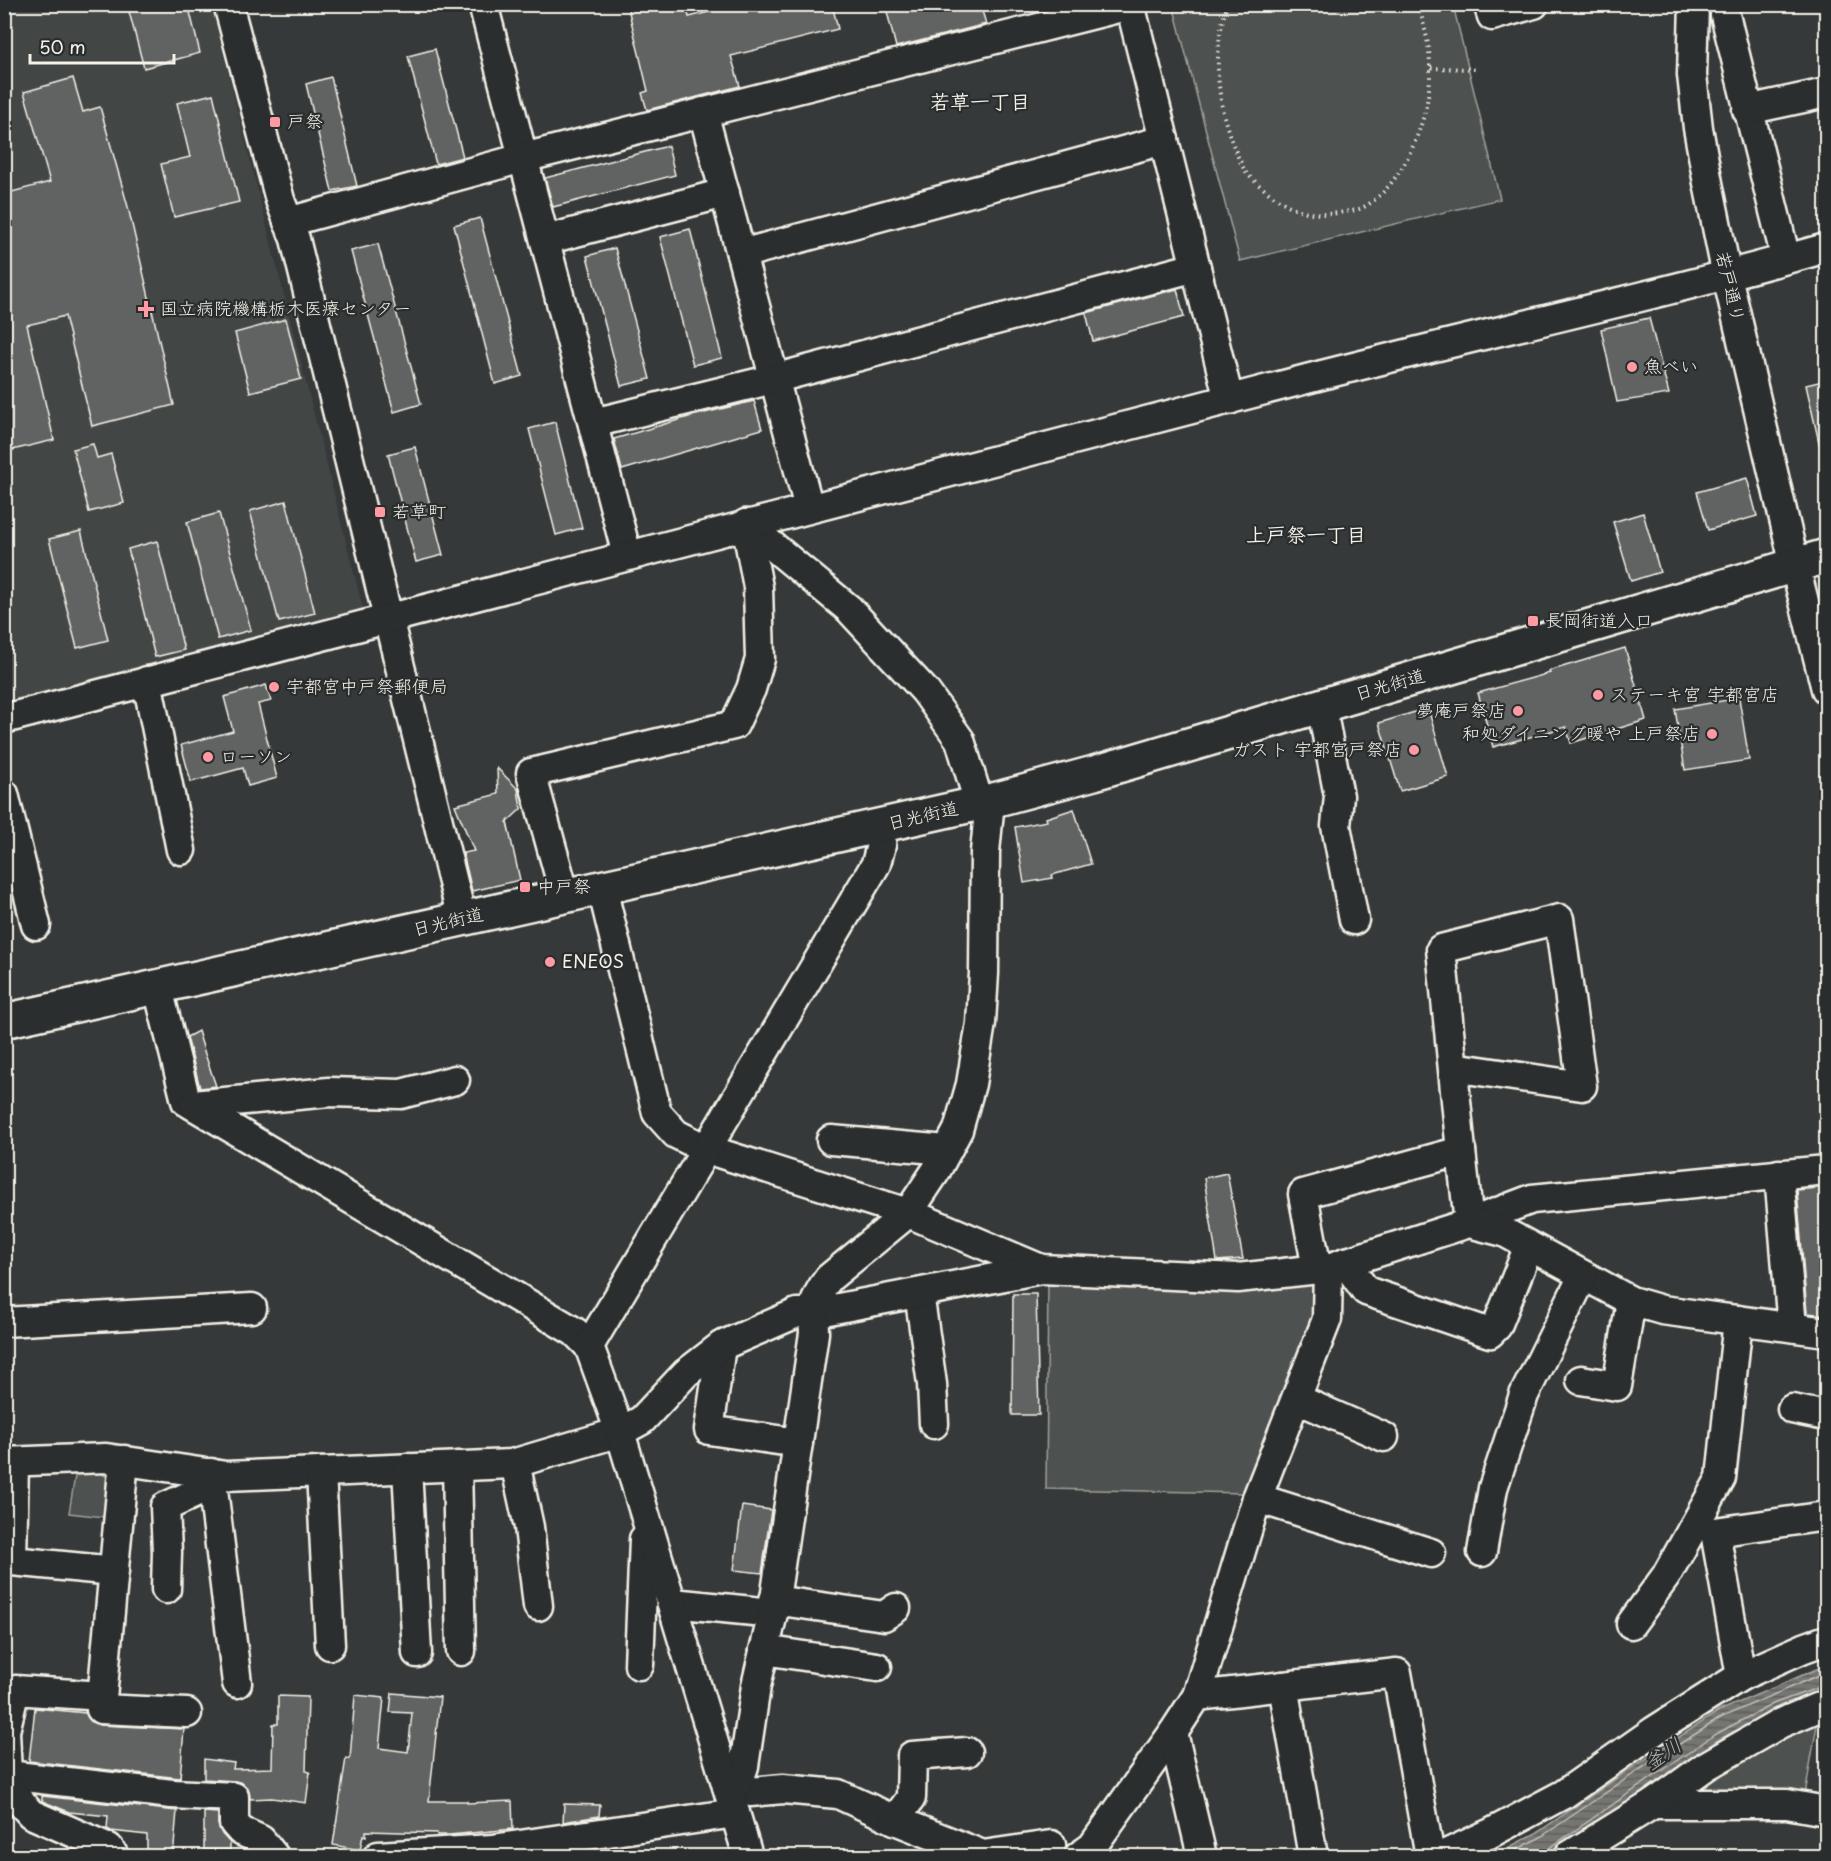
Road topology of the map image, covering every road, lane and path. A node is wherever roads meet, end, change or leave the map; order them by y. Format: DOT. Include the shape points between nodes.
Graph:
graph roads {
  1 [pos="228,4"];
  2 [pos="483,4"];
  3 [pos="1228,4"];
  4 [pos="1418,4"];
  5 [pos="1488,4"];
  6 [pos="1534,4"];
  7 [pos="1694,4"];
  8 [pos="1130,5"];
  9 [pos="1725,15"];
  10 [pos="1736,63"];
  11 [pos="1431,68"];
  12 [pos="1476,69"];
  13 [pos="1692,75"];
  14 [pos="1827,93"];
  15 [pos="1748,110"];
  16 [pos="703,112"];
  17 [pos="1164,140"];
  18 [pos="524,158"];
  19 [pos="724,193"];
  20 [pos="288,222"];
  21 [pos="545,240"];
  22 [pos="1827,248"];
  23 [pos="741,254"];
  24 [pos="1786,259"];
  25 [pos="1196,267"];
  26 [pos="1727,276"];
  27 [pos="773,379"];
  28 [pos="1229,400"];
  29 [pos="593,423"];
  30 [pos="809,508"];
  31 [pos="746,524"];
  32 [pos="627,555"];
  33 [pos="1827,556"];
  34 [pos="1795,566"];
  35 [pos="388,619"];
  36 [pos="147,681"];
  37 [pos="1827,689"];
  38 [pos="1321,705"];
  39 [pos="4,719"];
  40 [pos="4,794"];
  41 [pos="985,802"];
  42 [pos="882,825"];
  43 [pos="10,842"];
  44 [pos="181,850"];
  45 [pos="602,888"];
  46 [pos="566,896"];
  47 [pos="462,919"];
  48 [pos="1354,920"];
  49 [pos="36,925"];
  50 [pos="158,988"];
  51 [pos="4,1021"];
  52 [pos="1452,1067"];
  53 [pos="455,1080"];
  54 [pos="193,1106"];
  55 [pos="831,1140"];
  56 [pos="706,1149"];
  57 [pos="947,1150"];
  58 [pos="1461,1151"];
  59 [pos="1827,1170"];
  60 [pos="1779,1174"];
  61 [pos="908,1212"];
  62 [pos="1469,1223"];
  63 [pos="1528,1246"];
  64 [pos="1330,1266"];
  65 [pos="1041,1269"];
  66 [pos="1583,1276"];
  67 [pos="919,1293"];
  68 [pos="1631,1301"];
  69 [pos="252,1308"];
  70 [pos="813,1313"];
  71 [pos="1738,1320"];
  72 [pos="4,1322"];
  73 [pos="1792,1327"];
  74 [pos="1827,1332"];
  75 [pos="590,1346"];
  76 [pos="722,1346"];
  77 [pos="1581,1380"];
  78 [pos="1297,1399"];
  79 [pos="1792,1409"];
  80 [pos="1827,1416"];
  81 [pos="934,1424"];
  82 [pos="620,1432"];
  83 [pos="1384,1437"];
  84 [pos="798,1443"];
  85 [pos="124,1460"];
  86 [pos="9,1462"];
  87 [pos="515,1463"];
  88 [pos="458,1466"];
  89 [pos="407,1468"];
  90 [pos="321,1472"];
  91 [pos="212,1479"];
  92 [pos="1257,1498"];
  93 [pos="645,1516"];
  94 [pos="1827,1518"];
  95 [pos="1482,1552"];
  96 [pos="1431,1553"];
  97 [pos="114,1571"];
  98 [pos="166,1589"];
  99 [pos="672,1603"];
  100 [pos="538,1606"];
  101 [pos="773,1606"];
  102 [pos="896,1608"];
  103 [pos="1631,1624"];
  104 [pos="1827,1640"];
  105 [pos="330,1645"];
  106 [pos="764,1650"];
  107 [pos="461,1651"];
  108 [pos="417,1653"];
  109 [pos="639,1665"];
  110 [pos="877,1667"];
  111 [pos="1741,1676"];
  112 [pos="237,1683"];
  113 [pos="1283,1686"];
  114 [pos="102,1696"];
  115 [pos="1197,1696"];
  116 [pos="1827,1704"];
  117 [pos="187,1713"];
  118 [pos="1173,1733"];
  119 [pos="967,1752"];
  120 [pos="5,1779"];
  121 [pos="733,1784"];
  122 [pos="1653,1804"];
  123 [pos="1827,1811"];
  124 [pos="735,1813"];
  125 [pos="895,1820"];
  126 [pos="1051,1845"];
  127 [pos="114,1857"];
  128 [pos="274,1857"];
  129 [pos="378,1857"];
  130 [pos="748,1857"];
  131 [pos="1079,1857"];
  132 [pos="1202,1857"];
  133 [pos="1313,1857"];
  134 [pos="1430,1857"];
  135 [pos="1442,1857"];
  136 [pos="1569,1857"];
  1 -- 20 [label="street"];
  2 -- 18 [label="street"];
  3 -- 11 [label="path" via="1218,52 1218,87 1228,133 1246,173 1274,198 1300,212 1332,214 1361,208 1382,192 1413,149 1425,112"];
  4 -- 11 [label="path"];
  5 -- 6 [label="street" via="1492,16"];
  7 -- 13 [label="street, 若戸通り"];
  8 -- 16 [label="street"];
  8 -- 17 [label="street"];
  9 -- 10 [label="street"];
  10 -- 13 [label="street"];
  10 -- 15 [label="street"];
  11 -- 12 [label="path"];
  13 -- 26 [label="street, 若戸通り" via="1698,128"];
  14 -- 15 [label="street"];
  15 -- 24 [label="street"];
  16 -- 18 [label="street"];
  16 -- 19 [label="street"];
  17 -- 23 [label="street"];
  17 -- 25 [label="street"];
  18 -- 20 [label="street"];
  18 -- 21 [label="street"];
  19 -- 21 [label="street"];
  19 -- 23 [label="street"];
  20 -- 35 [label="street"];
  21 -- 29 [label="street"];
  22 -- 24 [label="street"];
  23 -- 27 [label="street"];
  24 -- 26 [label="street"];
  25 -- 27 [label="street"];
  25 -- 28 [label="street"];
  26 -- 28 [label="street"];
  26 -- 34 [label="street, 若戸通り"];
  27 -- 29 [label="street"];
  27 -- 30 [label="street"];
  28 -- 30 [label="street"];
  29 -- 32 [label="street"];
  30 -- 31 [label="street"];
  31 -- 32 [label="street"];
  31 -- 41 [label="street" via="849,609 925,691 960,740"];
  31 -- 46 [label="street" via="758,587 760,659 734,725 531,773"];
  32 -- 35 [label="street"];
  33 -- 34 [label="highway, 日光街道"];
  34 -- 37 [label="street, 若戸通り"];
  34 -- 38 [label="highway, 日光街道"];
  35 -- 36 [label="street"];
  35 -- 47 [label="street"];
  36 -- 39 [label="street"];
  36 -- 44 [label="street"];
  38 -- 41 [label="highway, 日光街道"];
  38 -- 48 [label="street" via="1339,796 1336,826"];
  40 -- 43 [label="street"];
  41 -- 42 [label="highway, 日光街道"];
  41 -- 57 [label="street" via="983,999 978,1047 958,1130"];
  42 -- 45 [label="highway, 日光街道"];
  42 -- 56 [label="street" via="876,864"];
  43 -- 49 [label="street"];
  45 -- 46 [label="highway, 日光街道"];
  45 -- 56 [label="street" via="657,1113 676,1134"];
  46 -- 47 [label="highway, 日光街道"];
  47 -- 50 [label="highway, 日光街道"];
  50 -- 51 [label="highway, 日光街道"];
  50 -- 54 [label="street" via="186,1101"];
  52 -- 52 [label="street" via="1441,949 1559,919 1582,1086"];
  52 -- 58 [label="street"];
  53 -- 54 [label="street" via="401,1094 329,1092"];
  54 -- 75 [label="street" via="575,1332"];
  55 -- 57 [label="street"];
  56 -- 61 [label="street"];
  56 -- 75 [label="street"];
  57 -- 61 [label="street"];
  58 -- 62 [label="street"];
  58 -- 64 [label="street" via="1303,1194"];
  59 -- 60 [label="street"];
  60 -- 62 [label="street" via="1532,1199"];
  60 -- 73 [label="street"];
  61 -- 65 [label="street"];
  61 -- 70 [label="street" via="829,1278 819,1290"];
  62 -- 63 [label="street" via="1504,1232"];
  62 -- 64 [label="street"];
  63 -- 64 [label="street" via="1497,1326 1490,1333 1366,1291"];
  63 -- 66 [label="street"];
  64 -- 65 [label="street" via="1238,1278"];
  64 -- 78 [label="street" via="1327,1319"];
  65 -- 67 [label="street"];
  66 -- 68 [label="street"];
  66 -- 95 [label="street" via="1524,1395 1493,1488"];
  67 -- 70 [label="street"];
  67 -- 81 [label="street"];
  68 -- 71 [label="street" via="1662,1310"];
  68 -- 77 [label="street" via="1617,1386"];
  69 -- 72 [label="street"];
  70 -- 76 [label="street" via="797,1313"];
  70 -- 84 [label="street" via="814,1333"];
  71 -- 73 [label="street"];
  71 -- 103 [label="street" via="1721,1478 1666,1575"];
  73 -- 74 [label="street"];
  75 -- 82 [label="street"];
  76 -- 82 [label="street" via="686,1373 642,1420"];
  76 -- 84 [label="street" via="709,1430"];
  78 -- 83 [label="street"];
  78 -- 92 [label="street"];
  79 -- 80 [label="street"];
  82 -- 87 [label="street"];
  82 -- 93 [label="street"];
  84 -- 101 [label="street"];
  85 -- 86 [label="street"];
  85 -- 91 [label="street"];
  85 -- 97 [label="street"];
  86 -- 97 [label="street" via="12,1561"];
  87 -- 88 [label="street"];
  87 -- 100 [label="street" via="529,1527"];
  88 -- 89 [label="street"];
  88 -- 107 [label="street"];
  89 -- 90 [label="street"];
  89 -- 108 [label="street"];
  90 -- 91 [label="street"];
  90 -- 105 [label="street"];
  91 -- 98 [label="street" via="165,1507"];
  91 -- 112 [label="street"];
  92 -- 96 [label="street"];
  92 -- 115 [label="street"];
  93 -- 99 [label="street"];
  93 -- 109 [label="street"];
  94 -- 111 [label="street" via="1715,1532"];
  97 -- 114 [label="street"];
  99 -- 101 [label="street"];
  99 -- 121 [label="street"];
  101 -- 102 [label="street" via="884,1616"];
  101 -- 106 [label="street"];
  104 -- 111 [label="street"];
  106 -- 110 [label="street"];
  106 -- 121 [label="street" via="744,1766"];
  111 -- 135 [label="street" via="1564,1794"];
  113 -- 115 [label="street"];
  113 -- 133 [label="street"];
  113 -- 134 [label="street" via="1397,1673"];
  114 -- 117 [label="street" via="101,1709"];
  114 -- 120 [label="street" via="15,1690 5,1731"];
  115 -- 118 [label="street"];
  116 -- 122 [label="street" via="1780,1723 1706,1766"];
  118 -- 131 [label="street" via="1092,1846"];
  118 -- 132 [label="street"];
  119 -- 125 [label="street" via="912,1756 911,1798"];
  120 -- 127 [label="street" via="31,1814 109,1848"];
  120 -- 128 [label="street" via="234,1797 234,1823 261,1840"];
  121 -- 124 [label="street"];
  121 -- 125 [label="street" via="750,1792 783,1789 838,1794"];
  122 -- 123 [label="street" via="1787,1804"];
  122 -- 136 [label="street"];
  124 -- 129 [label="street" via="493,1850"];
  124 -- 130 [label="street"];
  125 -- 126 [label="street" via="983,1855"];
}
